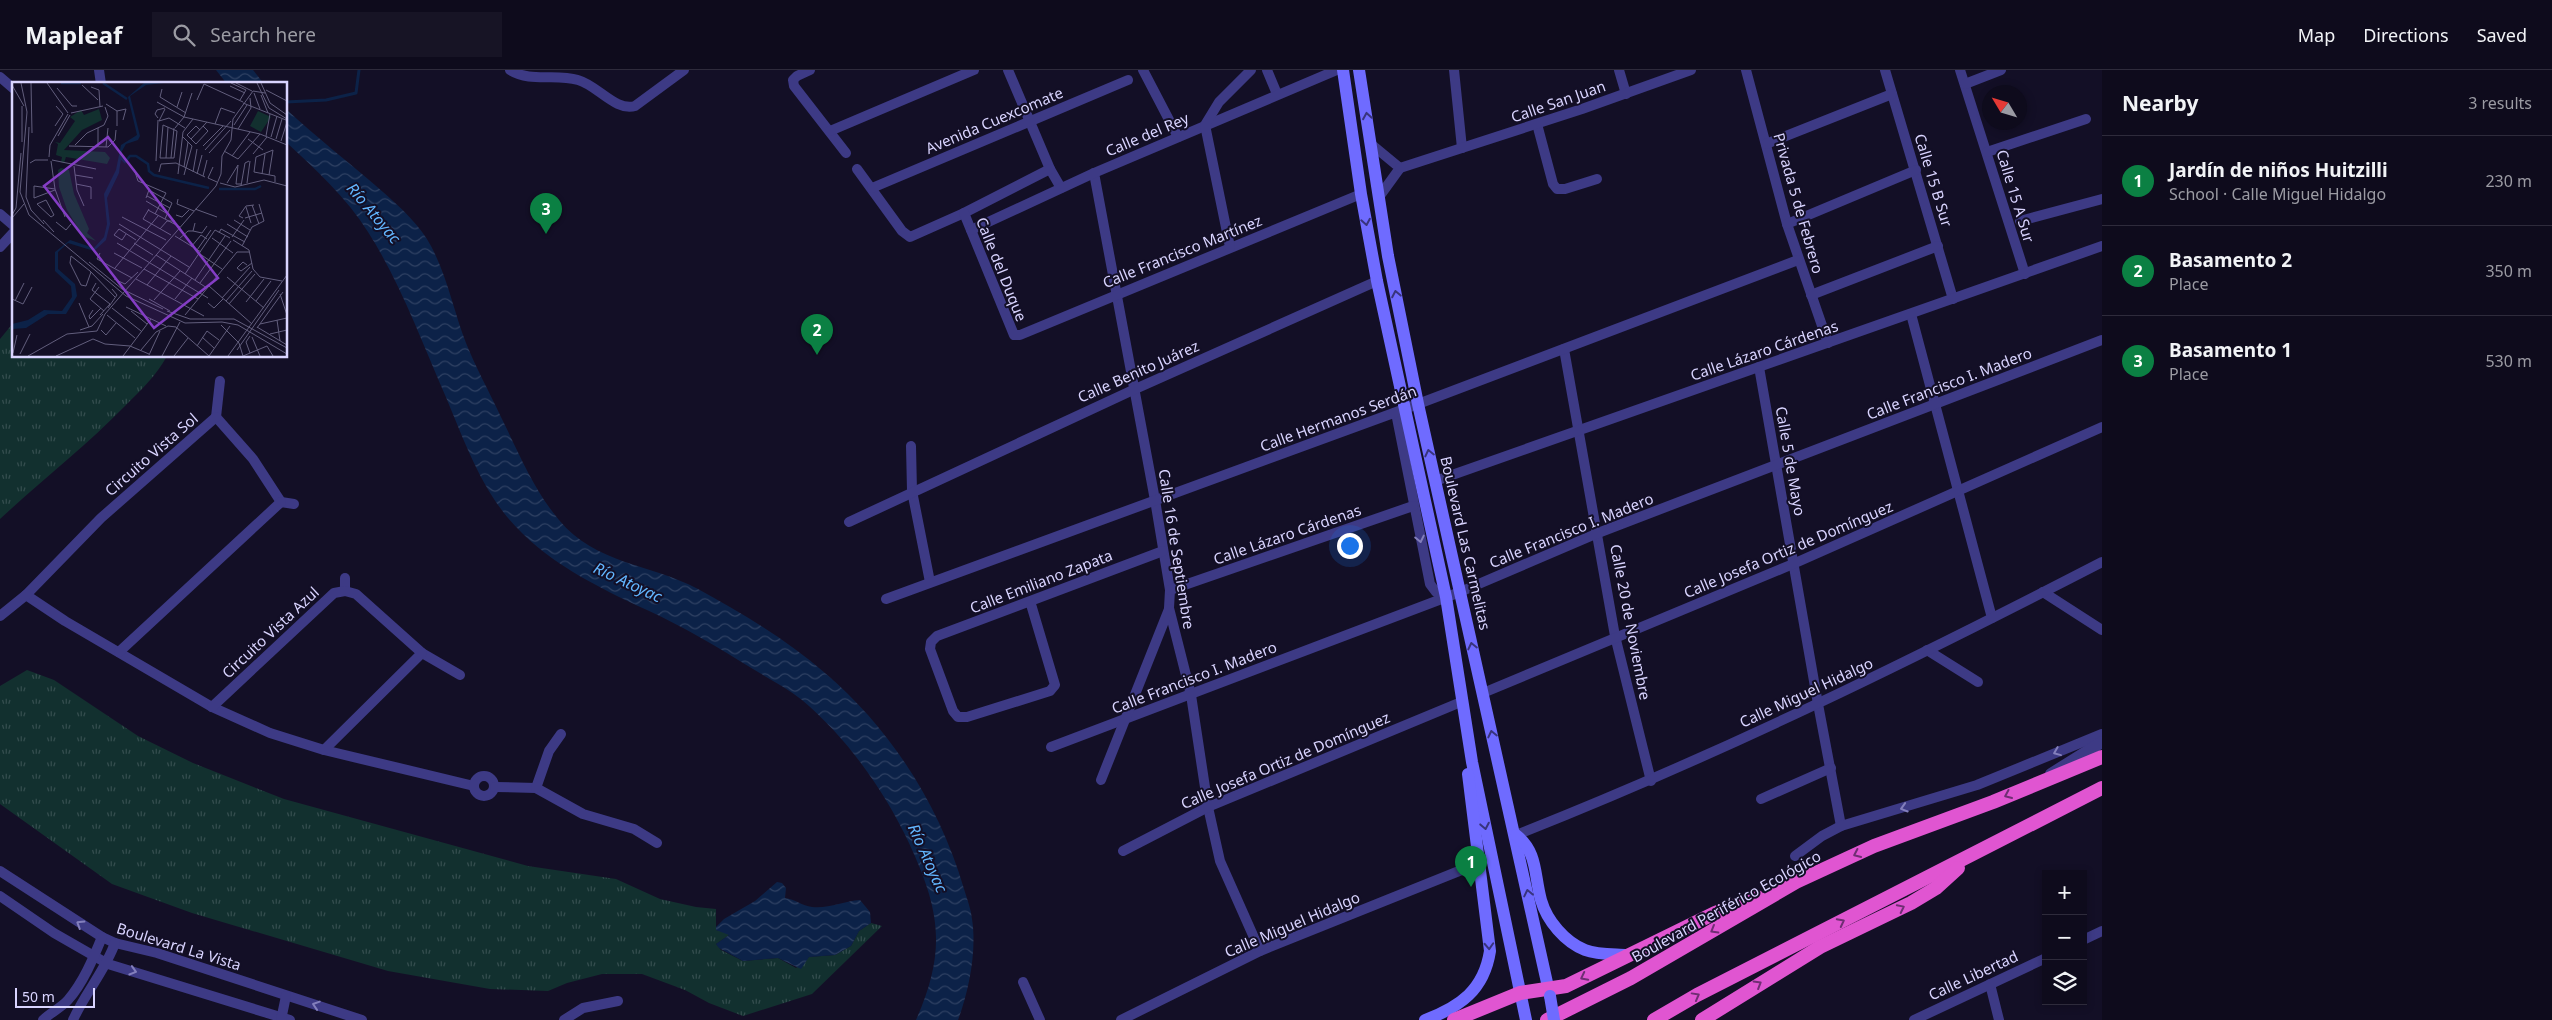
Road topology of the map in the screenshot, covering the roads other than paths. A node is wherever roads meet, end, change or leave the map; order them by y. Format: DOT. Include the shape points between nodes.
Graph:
graph roads {
  1 [pos="510,70"];
  2 [pos="684,70"];
  3 [pos="810,70"];
  4 [pos="974,70"];
  5 [pos="1008,70"];
  6 [pos="1143,70"];
  7 [pos="1251,70"];
  8 [pos="1267,70"];
  9 [pos="1336,70"];
  10 [pos="1343,70"];
  11 [pos="1359,70"];
  12 [pos="1454,70"];
  13 [pos="1619,70"];
  14 [pos="1691,70"];
  15 [pos="1746,70"];
  16 [pos="1885,70"];
  17 [pos="1960,70"];
  18 [pos="2001,70"];
  19 [pos="0,77"];
  20 [pos="1128,80"];
  21 [pos="1965,84"];
  22 [pos="12,87"];
  23 [pos="1277,94"];
  24 [pos="1626,94"];
  25 [pos="1892,94"];
  26 [pos="2086,119"];
  27 [pos="1030,122"];
  28 [pos="1537,124"];
  29 [pos="1205,125"];
  30 [pos="830,131"];
  31 [pos="1178,137"];
  32 [pos="1371,144"];
  33 [pos="1766,144"];
  34 [pos="1462,148"];
  35 [pos="1987,152"];
  36 [pos="846,153"];
  37 [pos="1400,168"];
  38 [pos="856,169"];
  39 [pos="1050,169"];
  40 [pos="1916,170"];
  41 [pos="1094,173"];
  42 [pos="1597,179"];
  43 [pos="872,188"];
  44 [pos="1060,188"];
  45 [pos="1361,194"];
  46 [pos="1379,197"];
  47 [pos="2102,199"];
  48 [pos="964,213"];
  49 [pos="0,214"];
  50 [pos="2020,221"];
  51 [pos="12,224"];
  52 [pos="1787,224"];
  53 [pos="971,230"];
  54 [pos="12,234"];
  55 [pos="1938,246"];
  56 [pos="2102,246"];
  57 [pos="0,247"];
  58 [pos="1230,247"];
  59 [pos="1798,260"];
  60 [pos="2025,274"];
  61 [pos="1377,281"];
  62 [pos="1118,294"];
  63 [pos="1811,295"];
  64 [pos="1953,299"];
  65 [pos="1911,314"];
  66 [pos="1014,335"];
  67 [pos="2102,340"];
  68 [pos="1828,343"];
  69 [pos="1564,349"];
  70 [pos="1759,367"];
  71 [pos="220,381"];
  72 [pos="1133,390"];
  73 [pos="1418,404"];
  74 [pos="1934,405"];
  75 [pos="1405,408"];
  76 [pos="216,417"];
  77 [pos="2102,427"];
  78 [pos="1580,430"];
  79 [pos="911,446"];
  80 [pos="1778,464"];
  81 [pos="1435,481"];
  82 [pos="912,491"];
  83 [pos="1957,493"];
  84 [pos="1155,500"];
  85 [pos="281,502"];
  86 [pos="294,504"];
  87 [pos="1413,506"];
  88 [pos="849,522"];
  89 [pos="1598,533"];
  90 [pos="1163,551"];
  91 [pos="2102,562"];
  92 [pos="1794,564"];
  93 [pos="345,578"];
  94 [pos="930,582"];
  95 [pos="1170,590"];
  96 [pos="345,591"];
  97 [pos="1460,592"];
  98 [pos="2044,592"];
  99 [pos="26,595"];
  100 [pos="1446,597"];
  101 [pos="886,599"];
  102 [pos="1030,601"];
  103 [pos="1169,608"];
  104 [pos="0,616"];
  105 [pos="1992,618"];
  106 [pos="2102,630"];
  107 [pos="1616,636"];
  108 [pos="1927,650"];
  109 [pos="119,652"];
  110 [pos="422,653"];
  111 [pos="460,674"];
  112 [pos="1978,682"];
  113 [pos="1483,693"];
  114 [pos="1191,695"];
  115 [pos="1461,702"];
  116 [pos="1818,704"];
  117 [pos="212,707"];
  118 [pos="1125,719"];
  119 [pos="561,734"];
  120 [pos="2102,734"];
  121 [pos="2102,742"];
  122 [pos="1051,747"];
  123 [pos="324,750"];
  124 [pos="2102,756"];
  125 [pos="1472,762"];
  126 [pos="1831,768"];
  127 [pos="1101,780"];
  128 [pos="1651,781"];
  129 [pos="2036,783"];
  130 [pos="536,788"];
  131 [pos="2100,792"];
  132 [pos="1761,799"];
  133 [pos="1208,808"];
  134 [pos="1841,826"];
  135 [pos="1516,835"];
  136 [pos="657,843"];
  137 [pos="1123,851"];
  138 [pos="1972,855"];
  139 [pos="1795,856"];
  140 [pos="1479,863"];
  141 [pos="0,871"];
  142 [pos="1796,882"];
  143 [pos="0,896"];
  144 [pos="2102,931"];
  145 [pos="102,938"];
  146 [pos="2087,938"];
  147 [pos="116,943"];
  148 [pos="1260,951"];
  149 [pos="1627,955"];
  150 [pos="94,957"];
  151 [pos="2042,960"];
  152 [pos="108,964"];
  153 [pos="1023,982"];
  154 [pos="1990,984"];
  155 [pos="1549,992"];
  156 [pos="78,995"];
  157 [pos="286,996"];
  158 [pos="1521,997"];
  159 [pos="618,1001"];
  160 [pos="285,1019"];
  161 [pos="44,1020"];
  162 [pos="73,1020"];
  163 [pos="362,1020"];
  164 [pos="564,1020"];
  165 [pos="1040,1020"];
  166 [pos="1121,1020"];
  167 [pos="1425,1020"];
  168 [pos="1454,1020"];
  169 [pos="1526,1020"];
  170 [pos="1547,1020"];
  171 [pos="1554,1020"];
  172 [pos="1654,1020"];
  173 [pos="1702,1020"];
  174 [pos="1914,1020"];
  175 [pos="2000,1020"];
  1 -- 2 [label="street" via="528,77 578,80 628,108"];
  3 -- 30 [label="street" via="793,80 798,92"];
  4 -- 30 [label="street"];
  5 -- 27 [label="street"];
  6 -- 31 [label="street"];
  7 -- 29 [label="street" via="1219,102"];
  8 -- 23 [label="street"];
  9 -- 23 [label="street, Calle del Rey"];
  10 -- 45 [label="main road, Boulevard Las Carmelitas"];
  32 -- 11 [label="main road, Boulevard Las Carmelitas, one-way"];
  12 -- 34 [label="street"];
  13 -- 24 [label="street"];
  14 -- 24 [label="street, Calle San Juan"];
  15 -- 33 [label="street, Privada 5 de Febrero"];
  16 -- 25 [label="street, Calle 15 B Sur"];
  17 -- 21 [label="street, Calle 15 A Sur"];
  18 -- 21 [label="street"];
  19 -- 22 [label="street"];
  20 -- 27 [label="street, Avenida Cuexcomate"];
  21 -- 35 [label="street, Calle 15 A Sur"];
  23 -- 29 [label="street, Calle del Rey"];
  24 -- 28 [label="street, Calle San Juan"];
  25 -- 33 [label="street"];
  25 -- 40 [label="street, Calle 15 B Sur"];
  26 -- 35 [label="street"];
  27 -- 39 [label="street"];
  27 -- 43 [label="street, Avenida Cuexcomate"];
  28 -- 34 [label="street, Calle San Juan"];
  28 -- 42 [label="street" via="1557,189"];
  29 -- 31 [label="street, Calle del Rey"];
  29 -- 58 [label="street"];
  30 -- 36 [label="street"];
  31 -- 41 [label="street, Calle del Rey"];
  32 -- 37 [label="street"];
  32 -- 46 [label="main road, Boulevard Las Carmelitas"];
  33 -- 52 [label="street, Privada 5 de Febrero"];
  34 -- 37 [label="street, Calle San Juan"];
  35 -- 60 [label="street, Calle 15 A Sur"];
  37 -- 46 [label="street"];
  38 -- 43 [label="street"];
  39 -- 44 [label="street"];
  39 -- 48 [label="street"];
  40 -- 52 [label="street"];
  40 -- 55 [label="street, Calle 15 B Sur"];
  41 -- 44 [label="street, Calle del Rey"];
  41 -- 62 [label="street, Calle 16 de Septiembre"];
  43 -- 48 [label="street" via="902,231 910,237"];
  44 -- 53 [label="street, Calle del Rey"];
  45 -- 58 [label="street, Calle Francisco Martínez"];
  45 -- 61 [label="main road, Boulevard Las Carmelitas, one-way"];
  73 -- 46 [label="main road, Boulevard Las Carmelitas, one-way"];
  47 -- 50 [label="street"];
  48 -- 53 [label="street, Calle del Duque"];
  49 -- 51 [label="street"];
  52 -- 59 [label="street, Privada 5 de Febrero"];
  53 -- 66 [label="street, Calle del Duque"];
  54 -- 57 [label="street"];
  55 -- 63 [label="street"];
  55 -- 64 [label="street, Calle 15 B Sur"];
  56 -- 60 [label="street, Calle Lázaro Cárdenas"];
  58 -- 62 [label="street, Calle Francisco Martínez"];
  59 -- 63 [label="street, Privada 5 de Febrero"];
  59 -- 69 [label="street, Calle Hermanos Serdán"];
  60 -- 64 [label="street, Calle Lázaro Cárdenas"];
  61 -- 72 [label="street, Calle Benito Juárez"];
  61 -- 75 [label="main road, Boulevard Las Carmelitas"];
  62 -- 66 [label="street, Calle Francisco Martínez"];
  62 -- 72 [label="street, Calle 16 de Septiembre"];
  63 -- 68 [label="street, Privada 5 de Febrero"];
  64 -- 65 [label="street, Calle Lázaro Cárdenas"];
  65 -- 68 [label="street, Calle Lázaro Cárdenas"];
  65 -- 74 [label="street"];
  67 -- 74 [label="street, Calle Francisco I. Madero"];
  68 -- 70 [label="street, Calle Lázaro Cárdenas"];
  69 -- 73 [label="street, Calle Hermanos Serdán"];
  69 -- 78 [label="street, Calle 20 de Noviembre"];
  70 -- 78 [label="street, Calle Lázaro Cárdenas"];
  70 -- 80 [label="street, Calle 5 de Mayo"];
  71 -- 76 [label="street"];
  72 -- 82 [label="street, Calle Benito Juárez"];
  72 -- 84 [label="street, Calle 16 de Septiembre"];
  73 -- 75 [label="street, Calle Hermanos Serdán"];
  81 -- 73 [label="main road, Boulevard Las Carmelitas, one-way"];
  74 -- 80 [label="street, Calle Francisco I. Madero"];
  74 -- 83 [label="street"];
  75 -- 84 [label="street, Calle Hermanos Serdán"];
  75 -- 87 [label="street, Boulevard Las Carmelitas" via="1397,418"];
  75 -- 100 [label="main road, Boulevard Las Carmelitas"];
  76 -- 85 [label="street, Circuito Vista Sol" via="253,459"];
  76 -- 99 [label="street, Circuito Vista Sol" via="101,518"];
  77 -- 83 [label="street, Calle Josefa Ortiz de Domínguez"];
  78 -- 81 [label="street, Calle Lázaro Cárdenas"];
  78 -- 89 [label="street, Calle 20 de Noviembre"];
  79 -- 82 [label="street"];
  80 -- 89 [label="street, Calle Francisco I. Madero"];
  80 -- 92 [label="street, Calle 5 de Mayo"];
  81 -- 97 [label="main road, Boulevard Las Carmelitas"];
  82 -- 88 [label="street, Calle Benito Juárez"];
  82 -- 94 [label="street"];
  83 -- 92 [label="street, Calle Josefa Ortiz de Domínguez"];
  83 -- 105 [label="street"];
  84 -- 90 [label="street, Calle 16 de Septiembre"];
  84 -- 94 [label="street, Calle Hermanos Serdán"];
  85 -- 86 [label="street"];
  85 -- 109 [label="street"];
  87 -- 95 [label="street, Calle Lázaro Cárdenas"];
  87 -- 100 [label="street, Boulevard Las Carmelitas, one-way" via="1430,584"];
  89 -- 97 [label="street, Calle Francisco I. Madero"];
  89 -- 107 [label="street, Calle 20 de Noviembre"];
  90 -- 95 [label="street, Calle 16 de Septiembre"];
  90 -- 102 [label="street, Calle Emiliano Zapata"];
  91 -- 98 [label="street, Calle Miguel Hidalgo"];
  92 -- 107 [label="street, Calle Josefa Ortiz de Domínguez"];
  92 -- 116 [label="street, Calle 5 de Mayo"];
  93 -- 96 [label="street"];
  94 -- 101 [label="street, Calle Hermanos Serdán"];
  95 -- 103 [label="street, Calle 16 de Septiembre"];
  96 -- 110 [label="street" via="356,594"];
  96 -- 117 [label="street, Circuito Vista Azul" via="334,593"];
  97 -- 100 [label="street, Calle Francisco I. Madero"];
  113 -- 97 [label="main road, Boulevard Las Carmelitas, one-way"];
  98 -- 105 [label="street, Calle Miguel Hidalgo"];
  98 -- 106 [label="street"];
  99 -- 104 [label="street, Circuito Vista Sol"];
  99 -- 109 [label="street"];
  100 -- 114 [label="street, Calle Francisco I. Madero"];
  100 -- 115 [label="main road, Boulevard Las Carmelitas"];
  102 -- 102 [label="street, Calle Emiliano Zapata" via="937,636 931,642 930,649 958,717 967,718 1050,691 1055,686"];
  103 -- 114 [label="street, Calle 16 de Septiembre"];
  103 -- 118 [label="street"];
  105 -- 108 [label="street, Calle Miguel Hidalgo"];
  107 -- 113 [label="street, Calle Josefa Ortiz de Domínguez"];
  107 -- 128 [label="street, Calle 20 de Noviembre"];
  108 -- 112 [label="street"];
  108 -- 116 [label="street, Calle Miguel Hidalgo"];
  109 -- 117 [label="street"];
  110 -- 111 [label="street"];
  110 -- 123 [label="street"];
  135 -- 113 [label="main road, Boulevard Las Carmelitas, one-way"];
  114 -- 118 [label="street, Calle Francisco I. Madero"];
  114 -- 133 [label="street, Calle 16 de Septiembre"];
  115 -- 125 [label="main road, Boulevard Las Carmelitas"];
  115 -- 133 [label="street, Calle Josefa Ortiz de Domínguez"];
  116 -- 126 [label="street, Calle 5 de Mayo"];
  116 -- 128 [label="street, Calle Miguel Hidalgo"];
  117 -- 123 [label="street" via="270,733"];
  118 -- 122 [label="street, Calle Francisco I. Madero"];
  118 -- 127 [label="street"];
  119 -- 130 [label="street" via="549,751"];
  120 -- 134 [label="street, one-way" via="1977,785"];
  121 -- 129 [label="street, Boulevard Periférico Ecológico"];
  123 -- 130 [label="street" via="474,786 477,794 486,797 495,787"];
  124 -- 129 [label="highway, Boulevard Periférico Ecológico"];
  125 -- 140 [label="main road" via="1467,779"];
  125 -- 158 [label="main road, Boulevard Las Carmelitas, one-way"];
  126 -- 132 [label="street"];
  126 -- 134 [label="street, Calle 5 de Mayo"];
  128 -- 135 [label="street, Calle Miguel Hidalgo"];
  129 -- 142 [label="highway, Boulevard Periférico Ecológico, one-way" via="1874,846"];
  130 -- 136 [label="street" via="583,814 634,829"];
  131 -- 138 [label="highway"];
  133 -- 137 [label="street, Calle Josefa Ortiz de Domínguez"];
  133 -- 148 [label="street, Calle 16 de Septiembre" via="1220,861"];
  134 -- 139 [label="street"];
  135 -- 149 [label="main road" via="1529,847 1541,900 1556,928 1586,950"];
  155 -- 135 [label="main road, Boulevard Las Carmelitas, one-way"];
  172 -- 138 [label="highway, one-way"];
  173 -- 138 [label="highway, one-way" via="1820,948 1936,888"];
  140 -- 148 [label="street, Calle Miguel Hidalgo"];
  140 -- 167 [label="main road, one-way" via="1490,951 1484,977 1454,1006"];
  145 -- 141 [label="street, Boulevard La Vista, one-way"];
  142 -- 149 [label="highway" via="1715,913"];
  142 -- 170 [label="highway, Boulevard Periférico Ecológico, one-way" via="1631,978"];
  143 -- 150 [label="street"];
  144 -- 146 [label="street"];
  145 -- 147 [label="street, Boulevard La Vista"];
  145 -- 150 [label="street"];
  147 -- 152 [label="street"];
  147 -- 157 [label="street, Boulevard La Vista" via="157,953"];
  148 -- 166 [label="street, Calle Miguel Hidalgo"];
  149 -- 155 [label="highway, one-way"];
  150 -- 152 [label="street"];
  150 -- 156 [label="street"];
  151 -- 154 [label="street, Calle Libertad"];
  152 -- 156 [label="street"];
  152 -- 160 [label="street, one-way"];
  153 -- 165 [label="street"];
  154 -- 174 [label="street, Calle Libertad"];
  154 -- 175 [label="street"];
  155 -- 158 [label="highway"];
  155 -- 171 [label="main road, Boulevard Las Carmelitas, bridge"];
  156 -- 161 [label="street" via="52,1011"];
  156 -- 162 [label="street"];
  157 -- 160 [label="street"];
  163 -- 157 [label="street, Boulevard La Vista, one-way"];
  158 -- 168 [label="highway"];
  158 -- 169 [label="main road, Boulevard Las Carmelitas"];
  159 -- 164 [label="street" via="583,1008"];
}
